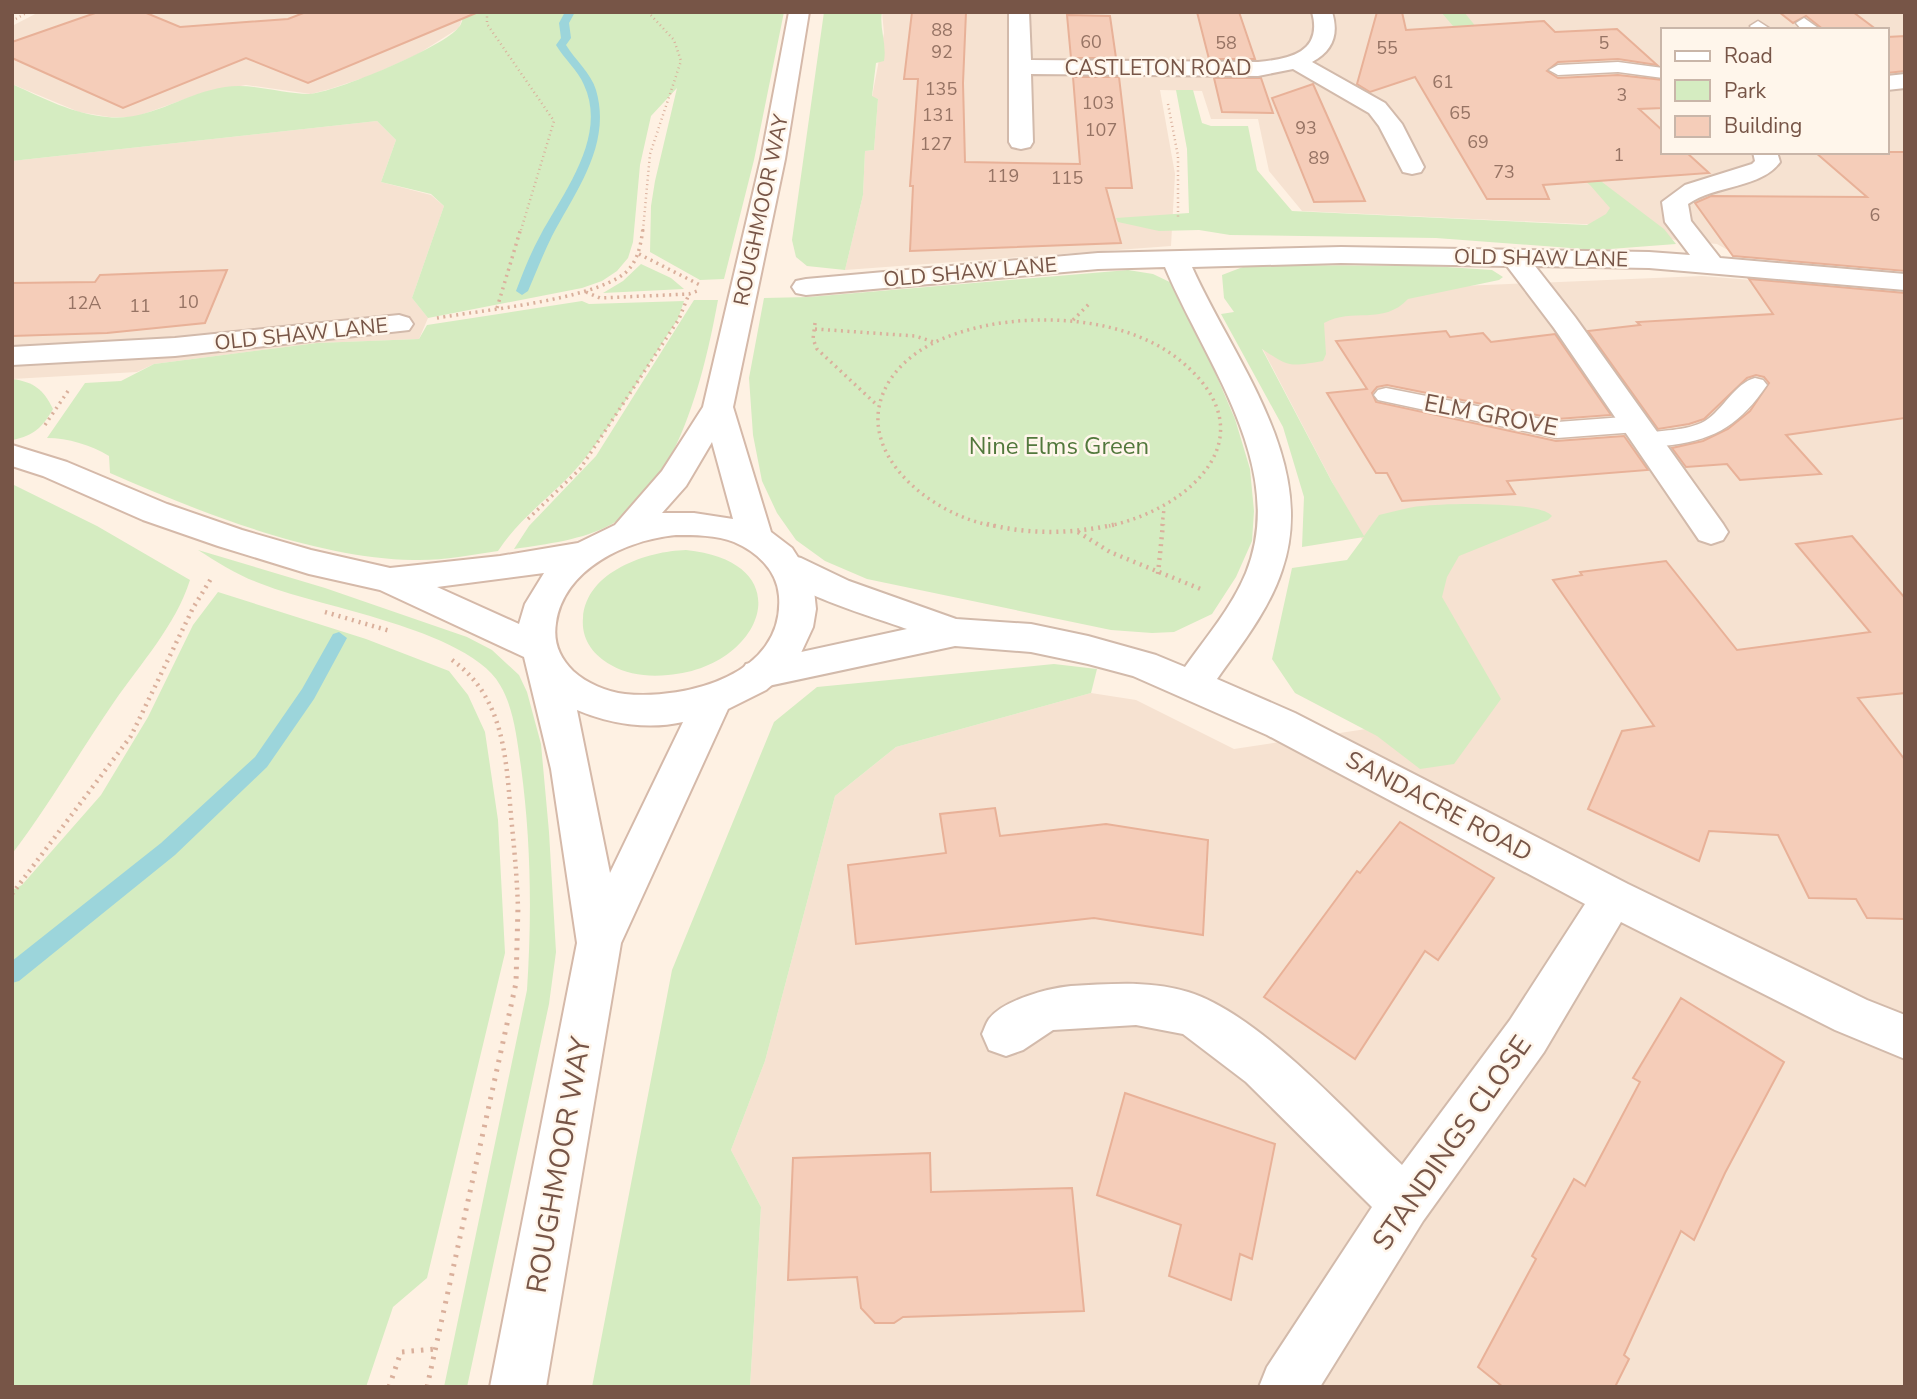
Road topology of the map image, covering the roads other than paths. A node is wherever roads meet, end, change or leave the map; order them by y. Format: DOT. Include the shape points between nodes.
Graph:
graph roads {
  1 [pos="800,12"];
  2 [pos="1019,12"];
  3 [pos="1322,12"];
  4 [pos="1296,62"];
  5 [pos="1020,66"];
  6 [pos="1558,70"];
  7 [pos="1661,73"];
  8 [pos="1021,142"];
  9 [pos="1766,154"];
  10 [pos="1412,167"];
  11 [pos="1514,257"];
  12 [pos="1175,259"];
  13 [pos="1711,265"];
  14 [pos="1905,282"];
  15 [pos="818,286"];
  16 [pos="399,324"];
  17 [pos="12,356"];
  18 [pos="1755,385"];
  19 [pos="1386,395"];
  20 [pos="718,407"];
  21 [pos="1643,432"];
  22 [pos="15,456"];
  23 [pos="1711,533"];
  24 [pos="626,534"];
  25 [pos="756,540"];
  26 [pos="588,553"];
  27 [pos="789,567"];
  28 [pos="389,580"];
  29 [pos="954,632"];
  30 [pos="543,658"];
  31 [pos="759,674"];
  32 [pos="1193,685"];
  33 [pos="713,700"];
  34 [pos="1613,897"];
  35 [pos="599,943"];
  36 [pos="1006,1034"];
  37 [pos="1905,1037"];
  38 [pos="1405,1203"];
  39 [pos="518,1387"];
  40 [pos="1287,1387"];
  1 -- 20 [label="street, ROUGHMOOR WAY"];
  2 -- 5 [label="street"];
  3 -- 4 [label="street, CASTLETON ROAD" via="1324,39"];
  4 -- 5 [label="street, CASTLETON ROAD" via="1258,69"];
  4 -- 10 [label="street" via="1377,108"];
  5 -- 8 [label="street"];
  6 -- 7 [label="lane" via="1618,67"];
  9 -- 13 [label="street" via="1768,162 1761,169 1698,189 1675,202 1678,222"];
  11 -- 12 [label="street, OLD SHAW LANE"];
  11 -- 13 [label="street, OLD SHAW LANE"];
  11 -- 21 [label="street"];
  12 -- 15 [label="street, OLD SHAW LANE" via="1098,261"];
  12 -- 32 [label="street" via="1194,306 1253,418 1271,474 1274,514 1271,551 1247,605"];
  13 -- 14 [label="street, OLD SHAW LANE"];
  16 -- 17 [label="street, OLD SHAW LANE" via="244,341"];
  18 -- 21 [label="lane, ELM GROVE" via="1715,427 1683,436"];
  19 -- 21 [label="lane, ELM GROVE" via="1557,430"];
  20 -- 24 [label="street, ROUGHMOOR WAY" via="674,478"];
  20 -- 25 [label="street, ROUGHMOOR WAY"];
  21 -- 23 [label="street"];
  22 -- 28 [label="street" via="230,538"];
  24 -- 25 [label="street, ROUGHMOOR WAY" via="690,523 721,527"];
  24 -- 26 [label="street, ROUGHMOOR WAY"];
  25 -- 27 [label="street, ROUGHMOOR WAY"];
  26 -- 28 [label="street"];
  26 -- 30 [label="street, ROUGHMOOR WAY" via="550,588 539,614 537,640"];
  27 -- 29 [label="street, SANDACRE ROAD" via="836,590"];
  27 -- 31 [label="street" via="798,588 800,612 791,637 775,661"];
  28 -- 30 [label="street"];
  29 -- 31 [label="street, SANDACRE ROAD"];
  29 -- 32 [label="street, SANDACRE ROAD" via="1031,638 1088,650"];
  30 -- 33 [label="street" via="567,688 597,703 674,710"];
  30 -- 35 [label="street, ROUGHMOOR WAY" via="581,822"];
  31 -- 33 [label="street"];
  32 -- 34 [label="street, SANDACRE ROAD" via="1281,724"];
  33 -- 35 [label="street, ROUGHMOOR WAY"];
  34 -- 37 [label="street, SANDACRE ROAD" via="1851,1015"];
  34 -- 38 [label="street, STANDINGS CLOSE" via="1527,1036"];
  35 -- 39 [label="street, ROUGHMOOR WAY"];
  36 -- 38 [label="street" via="1051,1009 1136,1004 1186,1013 1207,1022 1263,1066"];
  38 -- 40 [label="street, STANDINGS CLOSE"];
}
